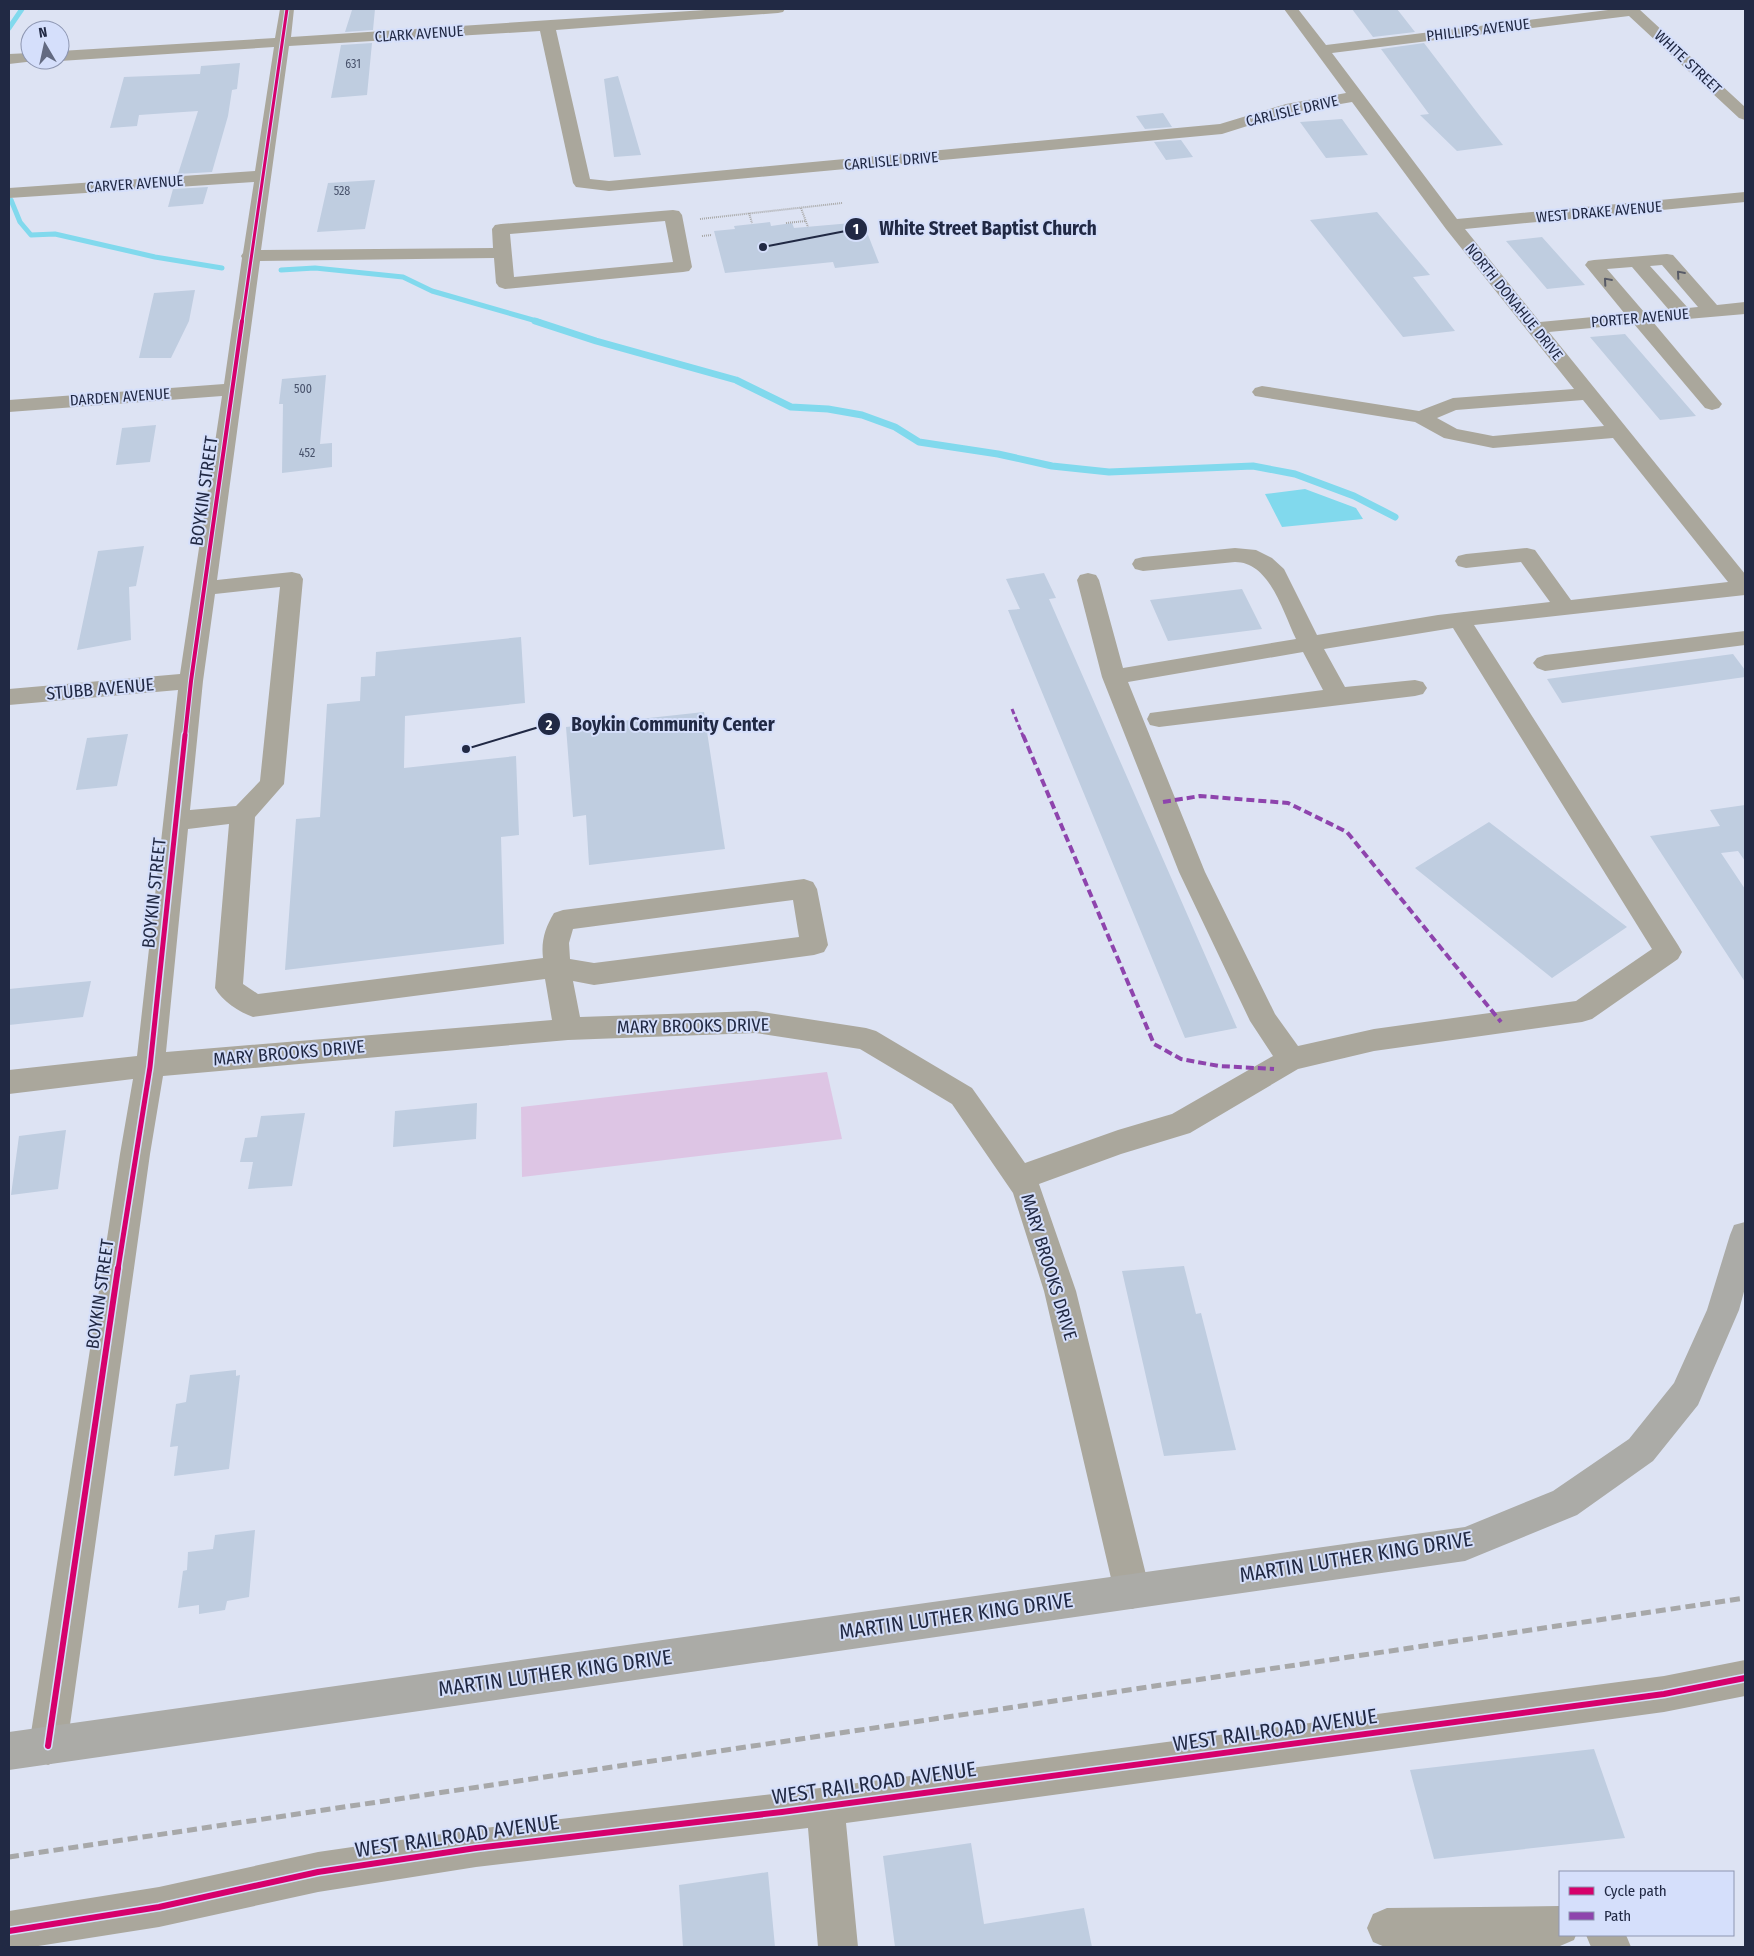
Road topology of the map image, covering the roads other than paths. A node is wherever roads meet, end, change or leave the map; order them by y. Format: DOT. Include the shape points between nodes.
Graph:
graph roads {
  1 [pos="287,9"];
  2 [pos="778,9"];
  3 [pos="1291,9"];
  4 [pos="1632,10"];
  5 [pos="548,26"];
  6 [pos="282,43"];
  7 [pos="1323,50"];
  8 [pos="70,55"];
  9 [pos="1357,96"];
  10 [pos="1745,115"];
  11 [pos="262,176"];
  12 [pos="667,182"];
  13 [pos="9,192"];
  14 [pos="1745,197"];
  15 [pos="672,214"];
  16 [pos="1452,225"];
  17 [pos="502,253"];
  18 [pos="250,256"];
  19 [pos="1637,262"];
  20 [pos="1707,306"];
  21 [pos="1678,308"];
  22 [pos="1745,308"];
  23 [pos="1634,312"];
  24 [pos="1534,328"];
  25 [pos="232,389"];
  26 [pos="1262,392"];
  27 [pos="1588,394"];
  28 [pos="1712,404"];
  29 [pos="9,406"];
  30 [pos="1421,417"];
  31 [pos="1618,431"];
  32 [pos="1466,561"];
  33 [pos="1143,564"];
  34 [pos="1088,580"];
  35 [pos="204,588"];
  36 [pos="1745,588"];
  37 [pos="1566,608"];
  38 [pos="1459,619"];
  39 [pos="1745,638"];
  40 [pos="1310,644"];
  41 [pos="1545,663"];
  42 [pos="1114,677"];
  43 [pos="192,681"];
  44 [pos="1415,688"];
  45 [pos="1338,696"];
  46 [pos="9,697"];
  47 [pos="1159,719"];
  48 [pos="243,814"];
  49 [pos="175,821"];
  50 [pos="557,967"];
  51 [pos="568,1029"];
  52 [pos="1291,1059"];
  53 [pos="150,1066"];
  54 [pos="9,1082"];
  55 [pos="1019,1178"];
  56 [pos="1742,1253"];
  57 [pos="1132,1591"];
  58 [pos="1745,1678"];
  59 [pos="48,1746"];
  60 [pos="9,1751"];
  61 [pos="825,1806"];
  62 [pos="1559,1926"];
  63 [pos="1386,1928"];
  64 [pos="9,1931"];
  65 [pos="838,1947"];
  1 -- 6 [label="street, BOYKIN STREET"];
  2 -- 5 [label="street, CLARK AVENUE"];
  3 -- 7 [label="street, NORTH DONAHUE DRIVE"];
  4 -- 7 [label="street, PHILLIPS AVENUE"];
  4 -- 10 [label="street, WHITE STREET"];
  5 -- 6 [label="street, CLARK AVENUE"];
  5 -- 12 [label="street, CARLISLE DRIVE" via="582,183 609,186"];
  6 -- 8 [label="street, CLARK AVENUE"];
  6 -- 11 [label="street, BOYKIN STREET"];
  7 -- 9 [label="street, NORTH DONAHUE DRIVE"];
  9 -- 12 [label="street, CARLISLE DRIVE" via="1286,109 1222,129"];
  9 -- 16 [label="street, NORTH DONAHUE DRIVE"];
  11 -- 13 [label="street, CARVER AVENUE"];
  11 -- 18 [label="street, BOYKIN STREET"];
  12 -- 15 [label="street"];
  14 -- 16 [label="street, WEST DRAKE AVENUE"];
  15 -- 17 [label="street" via="500,229"];
  15 -- 17 [label="street" via="683,267 505,283"];
  16 -- 24 [label="street, NORTH DONAHUE DRIVE"];
  17 -- 18 [label="street"];
  18 -- 25 [label="street, BOYKIN STREET"];
  20 -- 19 [label="street, one-way" via="1667,259"];
  19 -- 21 [label="street"];
  23 -- 19 [label="street, one-way" via="1594,266"];
  20 -- 21 [label="street, PORTER AVENUE"];
  20 -- 22 [label="street, PORTER AVENUE"];
  21 -- 23 [label="street, PORTER AVENUE"];
  23 -- 24 [label="street, PORTER AVENUE"];
  23 -- 28 [label="street"];
  24 -- 27 [label="street, NORTH DONAHUE DRIVE"];
  25 -- 29 [label="street, DARDEN AVENUE"];
  25 -- 35 [label="street, BOYKIN STREET"];
  26 -- 30 [label="street"];
  27 -- 30 [label="street" via="1453,404"];
  27 -- 31 [label="street, NORTH DONAHUE DRIVE"];
  30 -- 31 [label="street" via="1451,434 1493,442"];
  31 -- 36 [label="street, NORTH DONAHUE DRIVE"];
  32 -- 37 [label="street" via="1527,555"];
  33 -- 40 [label="street" via="1248,555 1276,574"];
  34 -- 42 [label="street"];
  35 -- 43 [label="street, BOYKIN STREET"];
  35 -- 48 [label="street" via="292,579 272,784"];
  36 -- 37 [label="street"];
  37 -- 38 [label="street"];
  38 -- 40 [label="street"];
  38 -- 52 [label="street" via="1668,952 1582,1011 1374,1040"];
  39 -- 41 [label="street"];
  40 -- 42 [label="street"];
  40 -- 45 [label="street"];
  42 -- 52 [label="street" via="1192,872 1264,1022"];
  43 -- 46 [label="street, STUBB AVENUE"];
  43 -- 49 [label="street, BOYKIN STREET"];
  44 -- 45 [label="street"];
  45 -- 47 [label="street"];
  48 -- 49 [label="street"];
  48 -- 50 [label="street" via="229,988 253,1006"];
  49 -- 53 [label="street, BOYKIN STREET"];
  50 -- 50 [label="street" via="555,943 563,920 804,888 814,945 594,974"];
  50 -- 51 [label="street"];
  51 -- 53 [label="street, MARY BROOKS DRIVE"];
  51 -- 55 [label="street, MARY BROOKS DRIVE" via="756,1022 866,1039 962,1096"];
  52 -- 55 [label="street" via="1180,1124 1118,1142"];
  53 -- 54 [label="street, MARY BROOKS DRIVE"];
  53 -- 59 [label="street, BOYKIN STREET"];
  55 -- 57 [label="street, MARY BROOKS DRIVE" via="1026,1188 1060,1290"];
  56 -- 57 [label="main road, MARTIN LUTHER KING DRIVE" via="1723,1310 1686,1394 1641,1450 1565,1503 1465,1544"];
  57 -- 59 [label="main road, MARTIN LUTHER KING DRIVE"];
  58 -- 61 [label="street, WEST RAILROAD AVENUE" via="1664,1694"];
  59 -- 60 [label="main road, MARTIN LUTHER KING DRIVE"];
  61 -- 64 [label="street, WEST RAILROAD AVENUE" via="467,1849 318,1872 159,1907"];
  61 -- 65 [label="street"];
  62 -- 63 [label="street"];
}
